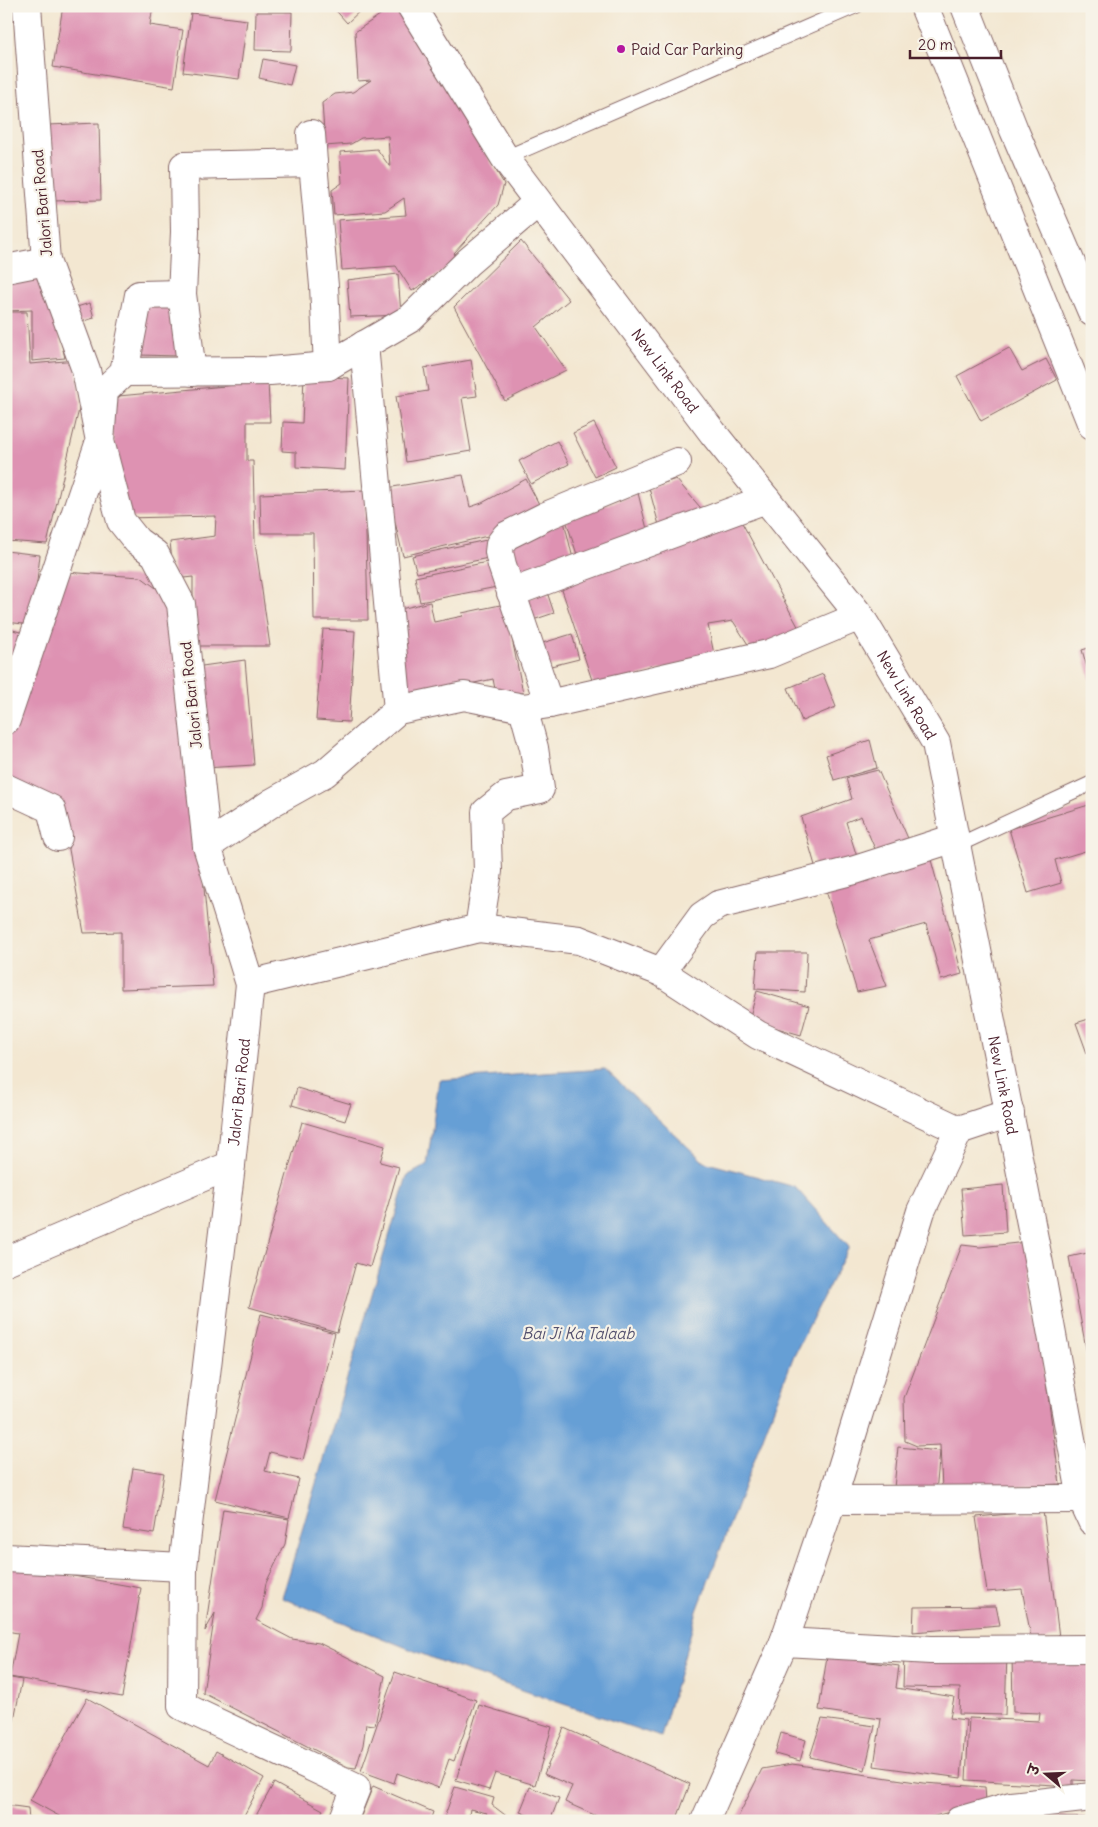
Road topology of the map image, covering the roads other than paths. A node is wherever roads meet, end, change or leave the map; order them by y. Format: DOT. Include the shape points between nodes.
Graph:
graph roads {
  1 [pos="27,6"];
  2 [pos="411,6"];
  3 [pos="856,6"];
  4 [pos="924,6"];
  5 [pos="965,6"];
  6 [pos="311,134"];
  7 [pos="505,158"];
  8 [pos="313,163"];
  9 [pos="537,203"];
  10 [pos="46,261"];
  11 [pos="6,269"];
  12 [pos="182,294"];
  13 [pos="1092,312"];
  14 [pos="364,345"];
  15 [pos="328,366"];
  16 [pos="124,372"];
  17 [pos="192,372"];
  18 [pos="1092,425"];
  19 [pos="100,441"];
  20 [pos="677,462"];
  21 [pos="766,499"];
  22 [pos="511,593"];
  23 [pos="860,616"];
  24 [pos="536,706"];
  25 [pos="398,710"];
  26 [pos="6,720"];
  27 [pos="1092,783"];
  28 [pos="6,788"];
  29 [pos="58,837"];
  30 [pos="955,842"];
  31 [pos="207,846"];
  32 [pos="479,928"];
  33 [pos="661,972"];
  34 [pos="250,984"];
  35 [pos="1010,1113"];
  36 [pos="959,1130"];
  37 [pos="231,1164"];
  38 [pos="6,1261"];
  39 [pos="832,1500"];
  40 [pos="1089,1513"];
  41 [pos="6,1558"];
  42 [pos="183,1567"];
  43 [pos="784,1642"];
  44 [pos="1092,1649"];
  45 [pos="1092,1796"];
  46 [pos="343,1821"];
  47 [pos="705,1821"];
  48 [pos="959,1821"];
  1 -- 10 [label="street, Jalori Bari Road"];
  2 -- 7 [label="street, New Link Road"];
  3 -- 7 [label="lane"];
  4 -- 18 [label="street"];
  5 -- 13 [label="street"];
  6 -- 8 [label="street"];
  7 -- 9 [label="street, New Link Road"];
  8 -- 12 [label="street" via="184,166"];
  8 -- 15 [label="street"];
  9 -- 14 [label="street" via="468,262 411,318"];
  9 -- 21 [label="street, New Link Road"];
  10 -- 11 [label="street"];
  10 -- 19 [label="street, Jalori Bari Road" via="86,370"];
  12 -- 16 [label="street" via="139,296"];
  12 -- 17 [label="street"];
  14 -- 15 [label="street"];
  14 -- 25 [label="street"];
  15 -- 17 [label="street"];
  16 -- 17 [label="street"];
  16 -- 19 [label="street" via="104,391"];
  19 -- 26 [label="street"];
  19 -- 31 [label="street, Jalori Bari Road" via="121,521 137,541 155,554 181,604"];
  20 -- 22 [label="street" via="506,536 498,552"];
  21 -- 22 [label="street"];
  21 -- 23 [label="street, New Link Road"];
  22 -- 24 [label="street"];
  23 -- 24 [label="street" via="769,654"];
  23 -- 30 [label="street, New Link Road" via="936,743"];
  24 -- 25 [label="street" via="464,696"];
  24 -- 32 [label="street" via="534,748 540,789 506,796 486,812 488,871"];
  25 -- 31 [label="street" via="325,773 273,802"];
  27 -- 30 [label="lane"];
  28 -- 29 [label="street" via="51,809"];
  30 -- 33 [label="street" via="718,905 702,916"];
  30 -- 35 [label="street, New Link Road"];
  31 -- 34 [label="street, Jalori Bari Road"];
  32 -- 33 [label="street" via="579,940"];
  32 -- 34 [label="street"];
  33 -- 36 [label="street" via="758,1035"];
  34 -- 37 [label="street, Jalori Bari Road"];
  35 -- 36 [label="street"];
  35 -- 40 [label="street, New Link Road"];
  36 -- 39 [label="street" via="921,1211"];
  37 -- 38 [label="street, Jalori Bari Road"];
  37 -- 42 [label="street"];
  39 -- 40 [label="street"];
  39 -- 43 [label="street"];
  41 -- 42 [label="street"];
  42 -- 46 [label="street" via="182,1706 364,1787"];
  43 -- 44 [label="street" via="931,1650"];
  43 -- 47 [label="street"];
  45 -- 48 [label="street" via="1011,1806"];
}
